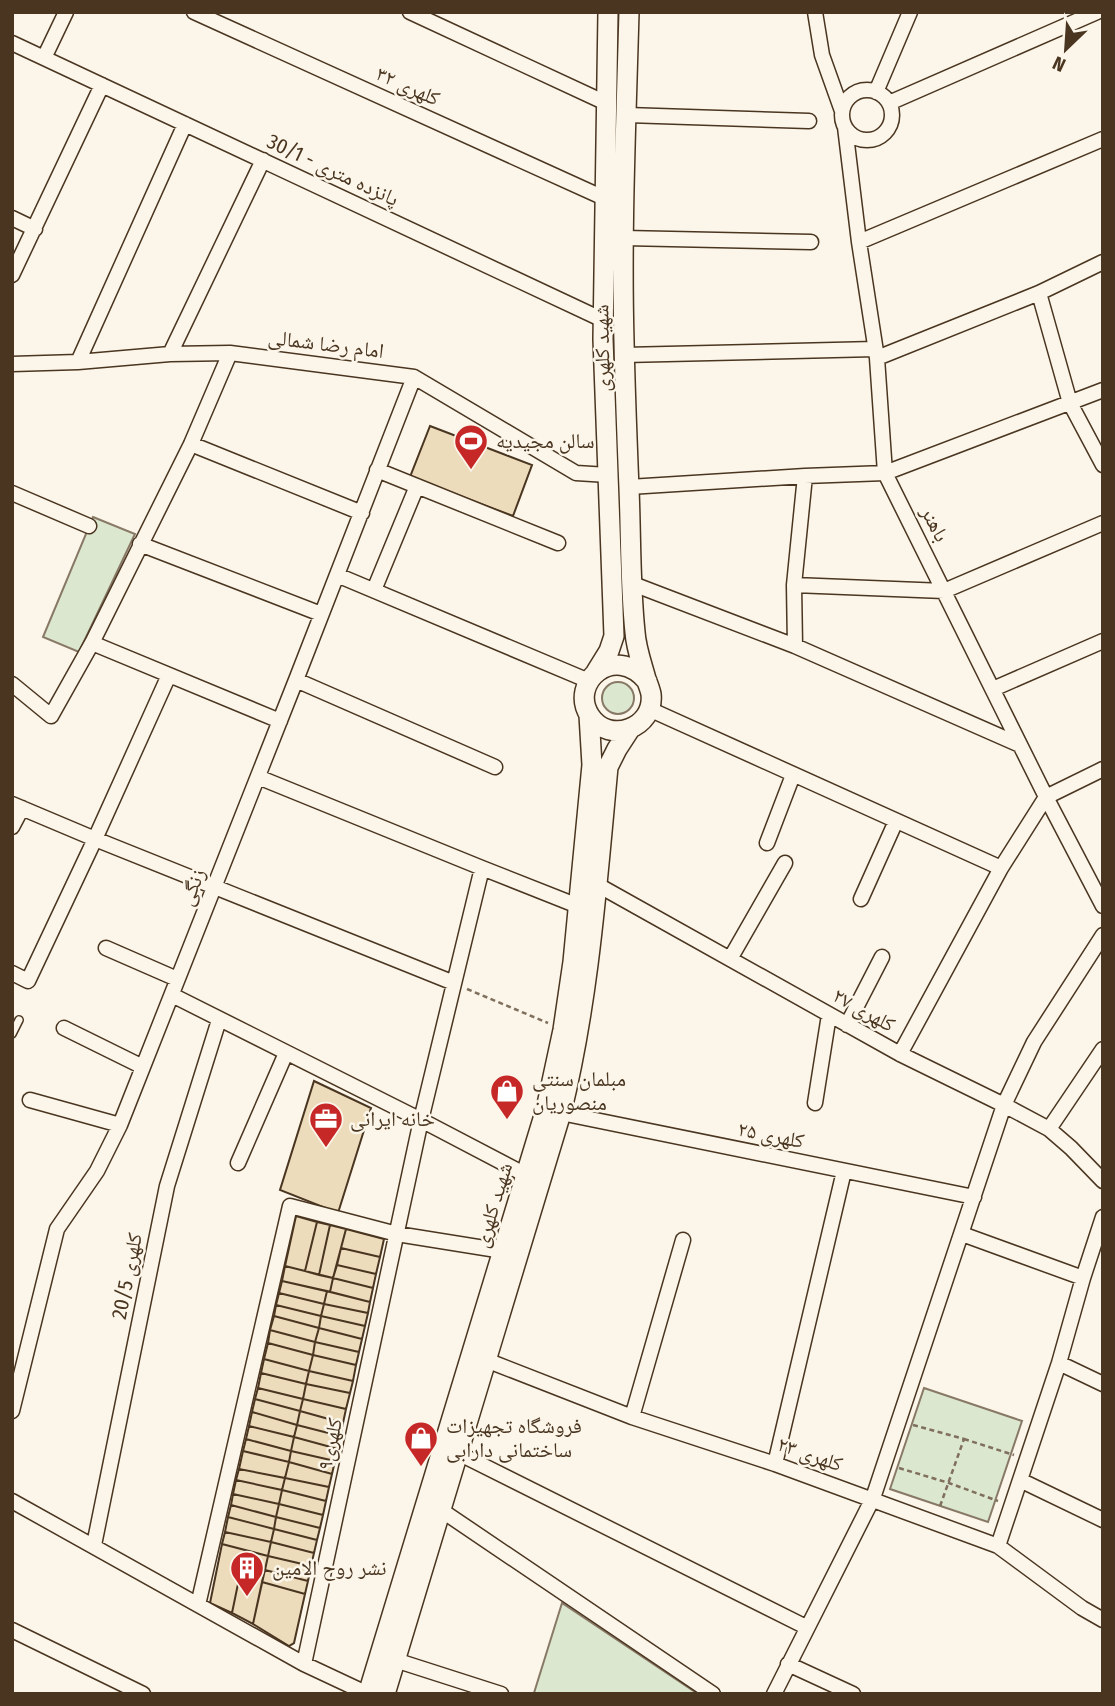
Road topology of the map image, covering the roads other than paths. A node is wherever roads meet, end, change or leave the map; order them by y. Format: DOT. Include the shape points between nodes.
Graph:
graph roads {
  1 [pos="66,12"];
  2 [pos="194,12"];
  3 [pos="410,12"];
  4 [pos="608,12"];
  5 [pos="629,12"];
  6 [pos="815,12"];
  7 [pos="910,12"];
  8 [pos="1097,12"];
  9 [pos="12,43"];
  10 [pos="44,58"];
  11 [pos="102,85"];
  12 [pos="876,92"];
  13 [pos="606,103"];
  14 [pos="889,103"];
  15 [pos="842,110"];
  16 [pos="626,115"];
  17 [pos="809,121"];
  18 [pos="186,124"];
  19 [pos="845,127"];
  20 [pos="1103,139"];
  21 [pos="262,160"];
  22 [pos="604,198"];
  23 [pos="12,218"];
  24 [pos="35,229"];
  25 [pos="624,238"];
  26 [pos="811,242"];
  27 [pos="859,242"];
  28 [pos="1103,262"];
  29 [pos="12,275"];
  30 [pos="1039,293"];
  31 [pos="603,320"];
  32 [pos="230,353"];
  33 [pos="170,354"];
  34 [pos="876,354"];
  35 [pos="624,355"];
  36 [pos="78,362"];
  37 [pos="12,364"];
  38 [pos="414,377"];
  39 [pos="1103,390"];
  40 [pos="1070,403"];
  41 [pos="191,444"];
  42 [pos="1103,465"];
  43 [pos="377,470"];
  44 [pos="885,473"];
  45 [pos="608,475"];
  46 [pos="805,476"];
  47 [pos="417,486"];
  48 [pos="629,487"];
  49 [pos="12,493"];
  50 [pos="362,513"];
  51 [pos="1103,523"];
  52 [pos="89,526"];
  53 [pos="558,543"];
  54 [pos="140,544"];
  55 [pos="337,575"];
  56 [pos="633,584"];
  57 [pos="794,585"];
  58 [pos="374,590"];
  59 [pos="944,591"];
  60 [pos="321,614"];
  61 [pos="1103,641"];
  62 [pos="92,643"];
  63 [pos="795,646"];
  64 [pos="169,675"];
  65 [pos="593,677"];
  66 [pos="296,680"];
  67 [pos="647,681"];
  68 [pos="12,684"];
  69 [pos="993,689"];
  70 [pos="649,709"];
  71 [pos="589,715"];
  72 [pos="280,721"];
  73 [pos="630,729"];
  74 [pos="1020,745"];
  75 [pos="495,766"];
  76 [pos="1103,769"];
  77 [pos="793,775"];
  78 [pos="258,777"];
  79 [pos="1046,797"];
  80 [pos="17,806"];
  81 [pos="896,821"];
  82 [pos="12,827"];
  83 [pos="95,839"];
  84 [pos="767,843"];
  85 [pos="785,863"];
  86 [pos="482,868"];
  87 [pos="1001,868"];
  88 [pos="596,884"];
  89 [pos="215,886"];
  90 [pos="861,899"];
  91 [pos="578,906"];
  92 [pos="1103,906"];
  93 [pos="1103,935"];
  94 [pos="106,948"];
  95 [pos="881,957"];
  96 [pos="730,959"];
  97 [pos="12,973"];
  98 [pos="177,979"];
  99 [pos="454,983"];
  100 [pos="172,995"];
  101 [pos="829,1014"];
  102 [pos="19,1020"];
  103 [pos="219,1020"];
  104 [pos="847,1025"];
  105 [pos="64,1028"];
  106 [pos="12,1034"];
  107 [pos="1103,1049"];
  108 [pos="286,1053"];
  109 [pos="900,1054"];
  110 [pos="143,1067"];
  111 [pos="30,1100"];
  112 [pos="814,1103"];
  113 [pos="1004,1105"];
  114 [pos="561,1113"];
  115 [pos="421,1120"];
  116 [pos="120,1125"];
  117 [pos="1049,1129"];
  118 [pos="238,1163"];
  119 [pos="844,1171"];
  120 [pos="526,1175"];
  121 [pos="1103,1181"];
  122 [pos="974,1197"];
  123 [pos="1103,1217"];
  124 [pos="397,1234"];
  125 [pos="962,1234"];
  126 [pos="683,1240"];
  127 [pos="503,1251"];
  128 [pos="1083,1278"];
  129 [pos="486,1360"];
  130 [pos="1059,1363"];
  131 [pos="1103,1384"];
  132 [pos="12,1411"];
  133 [pos="632,1418"];
  134 [pos="458,1453"];
  135 [pos="775,1464"];
  136 [pos="1020,1480"];
  137 [pos="873,1499"];
  138 [pos="12,1501"];
  139 [pos="441,1510"];
  140 [pos="1103,1520"];
  141 [pos="93,1545"];
  142 [pos="998,1546"];
  143 [pos="198,1605"];
  144 [pos="1103,1620"];
  145 [pos="806,1627"];
  146 [pos="12,1630"];
  147 [pos="395,1660"];
  148 [pos="304,1664"];
  149 [pos="788,1664"];
  150 [pos="143,1694"];
  151 [pos="368,1694"];
  152 [pos="385,1694"];
  153 [pos="501,1694"];
  154 [pos="713,1694"];
  155 [pos="774,1694"];
  156 [pos="853,1694"];
  1 -- 10 [label="street"];
  2 -- 22 [label="street, کلهری ۳۲"];
  3 -- 13 [label="street"];
  4 -- 13 [label="main road, شهید کلهری"];
  5 -- 16 [label="main road, شهید کلهری"];
  6 -- 15 [label="street" via="822,55"];
  7 -- 12 [label="street"];
  8 -- 14 [label="street"];
  9 -- 10 [label="street, 30/1 - پانزده متری"];
  10 -- 11 [label="street, 30/1 - پانزده متری"];
  11 -- 18 [label="street, 30/1 - پانزده متری"];
  11 -- 24 [label="street"];
  12 -- 14 [label="street"];
  12 -- 15 [label="street" via="851,96"];
  13 -- 22 [label="main road, شهید کلهری"];
  14 -- 19 [label="street" via="891,120 883,135 858,139"];
  15 -- 19 [label="street"];
  16 -- 17 [label="street"];
  16 -- 25 [label="main road, شهید کلهری"];
  18 -- 21 [label="street, 30/1 - پانزده متری"];
  18 -- 36 [label="street"];
  19 -- 27 [label="street, باهنر"];
  20 -- 27 [label="street"];
  21 -- 31 [label="street, 30/1 - پانزده متری"];
  21 -- 33 [label="street"];
  22 -- 31 [label="main road, شهید کلهری"];
  23 -- 24 [label="street"];
  24 -- 29 [label="street"];
  25 -- 26 [label="street"];
  25 -- 35 [label="main road, شهید کلهری"];
  27 -- 34 [label="street, باهنر"];
  28 -- 30 [label="street"];
  30 -- 34 [label="street"];
  30 -- 40 [label="street"];
  31 -- 45 [label="main road, شهید کلهری"];
  32 -- 33 [label="street, امام رضا شمالی"];
  32 -- 38 [label="street, امام رضا شمالی"];
  32 -- 41 [label="street"];
  33 -- 36 [label="street, امام رضا شمالی"];
  34 -- 35 [label="street"];
  34 -- 44 [label="street, باهنر"];
  35 -- 48 [label="main road, شهید کلهری"];
  36 -- 37 [label="street, امام رضا شمالی"];
  38 -- 43 [label="street, زنگی"];
  38 -- 45 [label="street, امام رضا شمالی" via="576,473"];
  39 -- 40 [label="street"];
  40 -- 42 [label="street"];
  40 -- 44 [label="street"];
  41 -- 50 [label="street"];
  41 -- 54 [label="street"];
  43 -- 47 [label="street"];
  43 -- 50 [label="street, زنگی"];
  44 -- 46 [label="street"];
  44 -- 59 [label="street, باهنر"];
  45 -- 65 [label="main road, شهید کلهری" via="614,636"];
  46 -- 48 [label="street"];
  46 -- 57 [label="street"];
  47 -- 53 [label="street"];
  47 -- 58 [label="street"];
  48 -- 56 [label="main road, شهید کلهری"];
  49 -- 52 [label="street"];
  50 -- 55 [label="street, زنگی"];
  51 -- 59 [label="street"];
  54 -- 60 [label="street"];
  54 -- 62 [label="street"];
  55 -- 58 [label="street"];
  55 -- 60 [label="street, زنگی"];
  56 -- 63 [label="street"];
  56 -- 67 [label="main road, شهید کلهری" via="635,635"];
  57 -- 59 [label="street"];
  57 -- 63 [label="street"];
  58 -- 65 [label="street"];
  59 -- 69 [label="street, باهنر"];
  60 -- 66 [label="street, زنگی"];
  61 -- 69 [label="street"];
  62 -- 64 [label="street"];
  62 -- 68 [label="street" via="51,716"];
  63 -- 74 [label="street"];
  64 -- 72 [label="street"];
  64 -- 83 [label="street"];
  65 -- 67 [label="main road" via="618,665 640,672"];
  65 -- 71 [label="main road" via="585,692"];
  66 -- 72 [label="street, زنگی"];
  66 -- 75 [label="street"];
  67 -- 70 [label="main road"];
  69 -- 74 [label="street, باهنر"];
  70 -- 73 [label="main road"];
  70 -- 77 [label="street"];
  71 -- 73 [label="main road" via="607,730"];
  71 -- 91 [label="main road, شهید کلهری" via="592,765"];
  72 -- 78 [label="street, زنگی"];
  73 -- 88 [label="main road, شهید کلهری" via="608,767"];
  74 -- 79 [label="street, باهنر"];
  76 -- 79 [label="street"];
  77 -- 81 [label="street"];
  77 -- 84 [label="street"];
  78 -- 86 [label="street"];
  78 -- 89 [label="street, زنگی"];
  79 -- 87 [label="street"];
  79 -- 92 [label="street, باهنر"];
  80 -- 82 [label="street"];
  80 -- 83 [label="street"];
  81 -- 87 [label="street"];
  81 -- 90 [label="street"];
  83 -- 89 [label="street"];
  83 -- 97 [label="street" via="28,981"];
  85 -- 96 [label="street"];
  86 -- 91 [label="street"];
  86 -- 99 [label="street, کلهری۹"];
  87 -- 109 [label="street"];
  88 -- 96 [label="street, کلهری ۲۷"];
  88 -- 114 [label="main road, شهید کلهری" via="579,1032"];
  89 -- 98 [label="street, زنگی"];
  89 -- 99 [label="street"];
  91 -- 120 [label="main road, شهید کلهری" via="564,1030"];
  93 -- 113 [label="street" via="1034,1042"];
  94 -- 98 [label="street"];
  95 -- 104 [label="street"];
  96 -- 101 [label="street, کلهری ۲۷"];
  98 -- 100 [label="street, زنگی"];
  99 -- 115 [label="street, کلهری۹"];
  100 -- 103 [label="street"];
  100 -- 110 [label="street, زنگی"];
  101 -- 104 [label="street, کلهری ۲۷"];
  101 -- 112 [label="street"];
  102 -- 106 [label="lane"];
  103 -- 108 [label="street"];
  103 -- 141 [label="street, کلهری 20/5" via="167,1186"];
  104 -- 109 [label="street, کلهری ۲۷"];
  105 -- 110 [label="street"];
  107 -- 117 [label="street"];
  108 -- 115 [label="street"];
  108 -- 118 [label="street"];
  109 -- 113 [label="street, کلهری ۲۷"];
  110 -- 116 [label="street, زنگی"];
  111 -- 116 [label="street"];
  113 -- 117 [label="street, کلهری ۲۷"];
  113 -- 122 [label="street"];
  114 -- 119 [label="street, کلهری ۲۵"];
  114 -- 129 [label="main road, شهید کلهری"];
  115 -- 120 [label="street"];
  115 -- 124 [label="street, کلهری۹"];
  116 -- 132 [label="street, زنگی" via="97,1171 57,1229"];
  117 -- 121 [label="street, کلهری ۲۷"];
  119 -- 122 [label="street, کلهری ۲۵"];
  119 -- 135 [label="street"];
  120 -- 127 [label="main road, شهید کلهری"];
  122 -- 125 [label="street"];
  123 -- 128 [label="street"];
  124 -- 127 [label="street"];
  124 -- 143 [label="street" via="290,1206"];
  124 -- 148 [label="street, کلهری۹"];
  125 -- 128 [label="street"];
  125 -- 137 [label="street"];
  126 -- 133 [label="street"];
  127 -- 151 [label="main road, شهید کلهری"];
  128 -- 130 [label="street"];
  129 -- 133 [label="street, کلهری ۲۳"];
  129 -- 134 [label="main road, شهید کلهری"];
  130 -- 131 [label="street"];
  130 -- 136 [label="street"];
  133 -- 135 [label="street, کلهری ۲۳"];
  134 -- 139 [label="main road, شهید کلهری"];
  134 -- 145 [label="street"];
  135 -- 137 [label="street, کلهری ۲۳"];
  136 -- 140 [label="street"];
  136 -- 142 [label="street"];
  137 -- 142 [label="street, کلهری ۲۳"];
  137 -- 145 [label="street"];
  138 -- 141 [label="street"];
  139 -- 147 [label="main road, شهید کلهری"];
  139 -- 154 [label="street"];
  141 -- 143 [label="street"];
  142 -- 144 [label="street, کلهری ۲۳"];
  143 -- 148 [label="street"];
  145 -- 149 [label="street"];
  146 -- 150 [label="street"];
  147 -- 152 [label="main road, شهید کلهری"];
  147 -- 153 [label="street"];
  148 -- 151 [label="street"];
  149 -- 155 [label="street"];
  149 -- 156 [label="street"];
}
